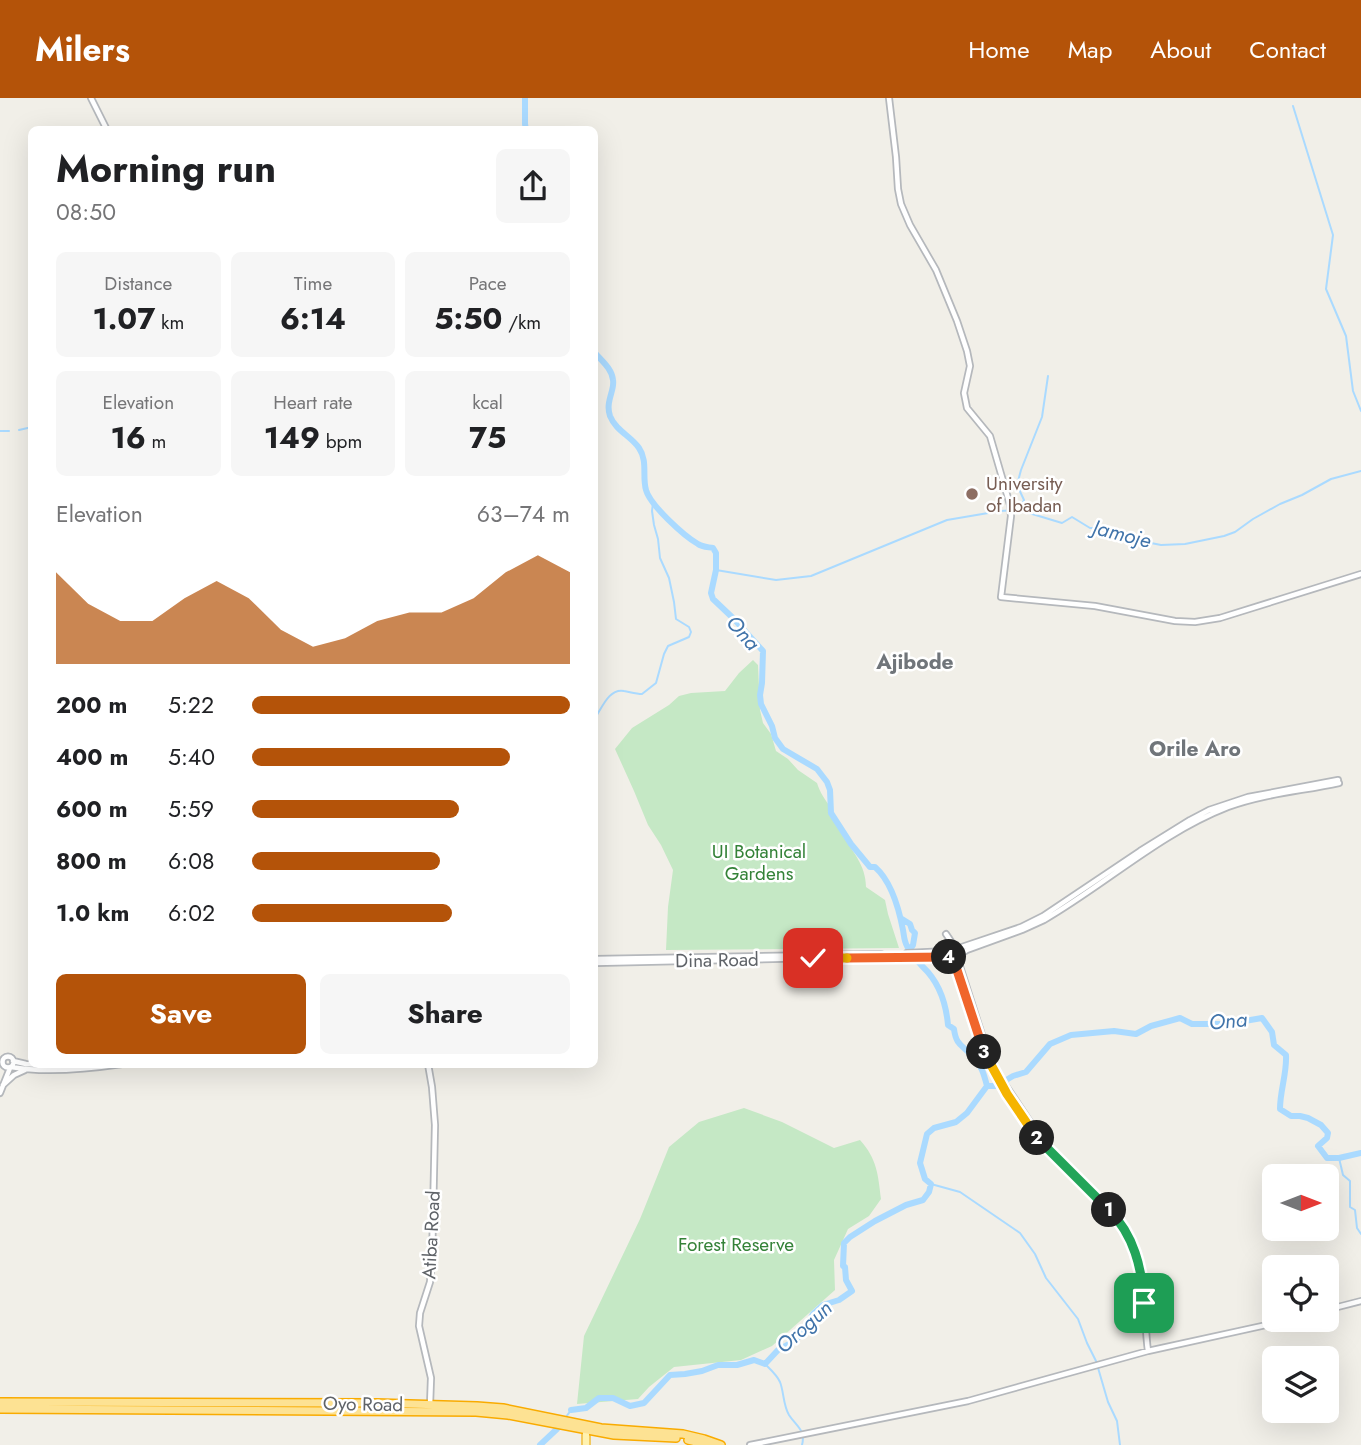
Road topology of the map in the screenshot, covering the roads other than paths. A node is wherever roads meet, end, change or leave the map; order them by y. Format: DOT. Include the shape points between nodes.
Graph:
graph roads {
  1 [pos="91,98"];
  2 [pos="889,98"];
  3 [pos="105,126"];
  4 [pos="1361,574"];
  5 [pos="1338,781"];
  6 [pos="953,953"];
  7 [pos="598,960"];
  8 [pos="13,1060"];
  9 [pos="28,1063"];
  10 [pos="1,1067"];
  11 [pos="10,1067"];
  12 [pos="92,1068"];
  13 [pos="429,1068"];
  14 [pos="28,1069"];
  15 [pos="3,1085"];
  16 [pos="0,1093"];
  17 [pos="1361,1301"];
  18 [pos="1339,1307"];
  19 [pos="1262,1326"];
  20 [pos="1149,1351"];
  21 [pos="0,1402"];
  22 [pos="430,1405"];
  23 [pos="0,1409"];
  24 [pos="489,1410"];
  25 [pos="586,1428"];
  26 [pos="586,1445"];
  27 [pos="708,1445"];
  28 [pos="721,1445"];
  29 [pos="750,1445"];
  1 -- 3 [label="street"];
  2 -- 4 [label="street" via="901,204 957,321 970,366 964,393 967,408 988,432 1011,507 1001,597 1195,622"];
  5 -- 6 [label="street" via="1247,801 1192,823 1045,920"];
  6 -- 7 [label="street, Dina Road"];
  6 -- 20 [label="street" via="985,1055 997,1075 1048,1148 1106,1202 1127,1229 1146,1286"];
  8 -- 9 [label="street"];
  8 -- 10 [label="street" via="3,1059"];
  8 -- 11 [label="street"];
  10 -- 11 [label="street"];
  11 -- 14 [label="street"];
  11 -- 15 [label="street"];
  12 -- 14 [label="street"];
  13 -- 22 [label="street, Atiba Road" via="435,1125 432,1260 419,1326 431,1378"];
  14 -- 15 [label="street"];
  15 -- 16 [label="street"];
  17 -- 18 [label="street"];
  19 -- 20 [label="street"];
  20 -- 29 [label="street" via="968,1401"];
  21 -- 22 [label="highway, Oyo Road"];
  22 -- 24 [label="highway, Oyo Road"];
  23 -- 24 [label="highway, Oyo Road"];
  24 -- 25 [label="highway, Oyo Road"];
  25 -- 26 [label="main road"];
  25 -- 27 [label="highway, Oyo Road"];
  25 -- 28 [label="highway, Oyo Road" via="683,1434"];
}
